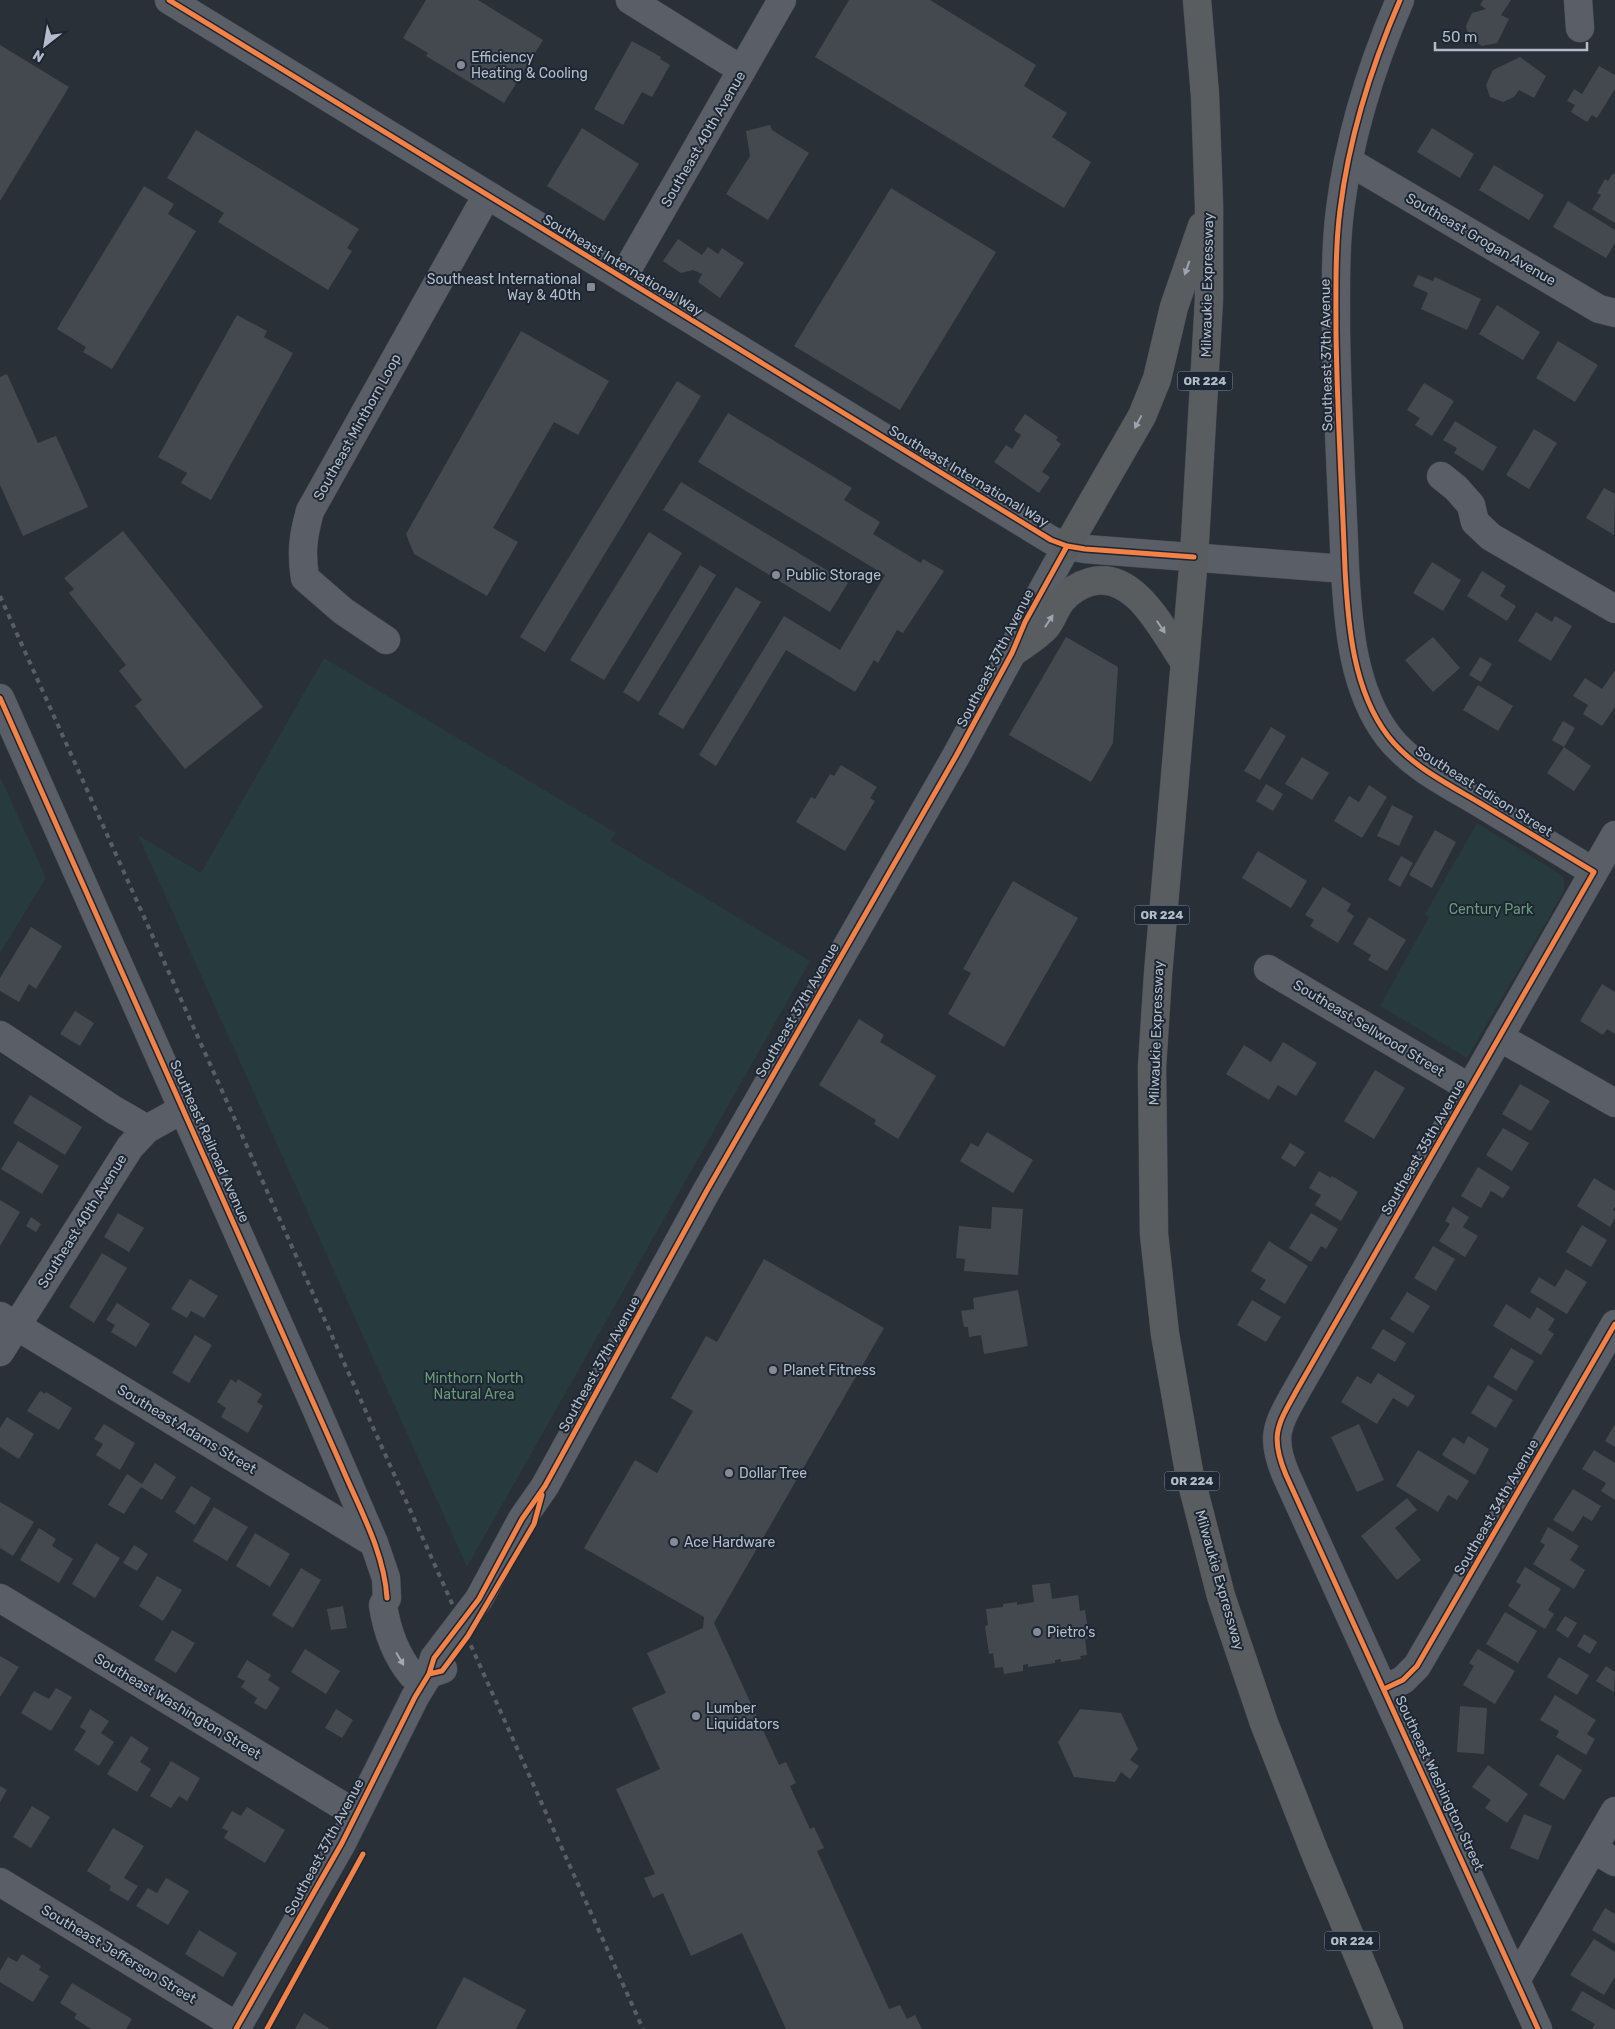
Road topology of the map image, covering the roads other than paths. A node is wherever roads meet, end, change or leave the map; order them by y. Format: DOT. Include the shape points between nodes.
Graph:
graph roads {
  1 [pos="169,0"];
  2 [pos="630,0"];
  3 [pos="782,0"];
  4 [pos="1197,0"];
  5 [pos="1400,0"];
  6 [pos="1578,0"];
  7 [pos="1580,28"];
  8 [pos="742,70"];
  9 [pos="1348,161"];
  10 [pos="488,195"];
  11 [pos="1209,206"];
  12 [pos="623,277"];
  13 [pos="1615,313"];
  14 [pos="1441,476"];
  15 [pos="1067,546"];
  16 [pos="1194,557"];
  17 [pos="1345,569"];
  18 [pos="1615,610"];
  19 [pos="386,640"];
  20 [pos="1012,653"];
  21 [pos="1185,663"];
  22 [pos="0,698"];
  23 [pos="1615,835"];
  24 [pos="1594,872"];
  25 [pos="1268,968"];
  26 [pos="0,1035"];
  27 [pos="1499,1037"];
  28 [pos="1470,1088"];
  29 [pos="1615,1103"];
  30 [pos="183,1109"];
  31 [pos="147,1129"];
  32 [pos="8,1320"];
  33 [pos="1615,1324"];
  34 [pos="0,1352"];
  35 [pos="1276,1435"];
  36 [pos="374,1543"];
  37 [pos="0,1598"];
  38 [pos="429,1674"];
  39 [pos="1384,1688"];
  40 [pos="1615,1811"];
  41 [pos="356,1814"];
  42 [pos="1604,1856"];
  43 [pos="0,1882"];
  44 [pos="1517,1979"];
  45 [pos="237,2028"];
  46 [pos="1389,2029"];
  47 [pos="1538,2029"];
  1 -- 10 [label="street, Southeast International Way"];
  2 -- 8 [label="street"];
  3 -- 8 [label="street, Southeast 40th Avenue"];
  4 -- 11 [label="highway, Milwaukie Expressway / OR 224"];
  5 -- 9 [label="street, Southeast 37th Avenue" via="1366,90"];
  6 -- 7 [label="street"];
  8 -- 12 [label="street, Southeast 40th Avenue"];
  9 -- 13 [label="street, Southeast Grogan Avenue" via="1599,308"];
  9 -- 17 [label="street, Southeast 37th Avenue" via="1340,218 1336,289"];
  10 -- 12 [label="street, Southeast International Way"];
  10 -- 19 [label="street, Southeast Minthorn Loop" via="310,511 303,534 305,578 343,611"];
  11 -- 15 [label="highway, one-way" via="1174,307 1157,379 1142,416"];
  11 -- 16 [label="highway, Milwaukie Expressway / OR 224" via="1209,299"];
  12 -- 15 [label="street, Southeast International Way" via="1051,540"];
  14 -- 18 [label="street" via="1471,505 1475,522 1491,537"];
  15 -- 16 [label="street"];
  15 -- 20 [label="street, Southeast 37th Avenue" via="1025,622"];
  16 -- 17 [label="street"];
  16 -- 21 [label="highway, Milwaukie Expressway / OR 224"];
  17 -- 24 [label="street, Southeast Edison Street" via="1346,598 1359,674 1373,711 1389,738 1436,777"];
  20 -- 21 [label="highway, one-way" via="1046,627 1062,601 1075,588 1104,580 1124,586 1145,604"];
  20 -- 38 [label="street, Southeast 37th Avenue" via="706,1192 545,1486 534,1524 468,1636 442,1670"];
  21 -- 46 [label="highway, Milwaukie Expressway / OR 224" via="1162,908 1152,1066 1154,1234 1165,1334 1189,1472 1221,1596 1264,1723 1314,1853"];
  22 -- 30 [label="street, Southeast Railroad Avenue"];
  23 -- 24 [label="street, Southeast 35th Avenue"];
  24 -- 27 [label="street, Southeast 35th Avenue"];
  25 -- 28 [label="street, Southeast Sellwood Street"];
  26 -- 31 [label="street"];
  27 -- 28 [label="street, Southeast 35th Avenue"];
  27 -- 29 [label="street"];
  28 -- 35 [label="street, Southeast 35th Avenue" via="1298,1388"];
  30 -- 31 [label="street, Southeast 40th Avenue"];
  30 -- 36 [label="street, Southeast Railroad Avenue"];
  31 -- 32 [label="street, Southeast 40th Avenue" via="130,1147"];
  32 -- 34 [label="street, Southeast 40th Avenue"];
  32 -- 36 [label="street, Southeast Adams Street"];
  33 -- 39 [label="street, Southeast 34th Avenue" via="1417,1666 1403,1680"];
  35 -- 39 [label="street, Southeast Washington Street" via="1278,1456 1286,1475"];
  36 -- 38 [label="street, Southeast Railroad Avenue" via="386,1578 387,1598 383,1605 396,1653 412,1676"];
  37 -- 41 [label="street, Southeast Washington Street"];
  38 -- 41 [label="street, Southeast 37th Avenue"];
  39 -- 44 [label="street, Southeast Washington Street"];
  40 -- 42 [label="street"];
  41 -- 45 [label="street, Southeast 37th Avenue"];
  42 -- 44 [label="street"];
  43 -- 45 [label="street, Southeast Jefferson Street"];
  44 -- 47 [label="street, Southeast Washington Street"];
}
